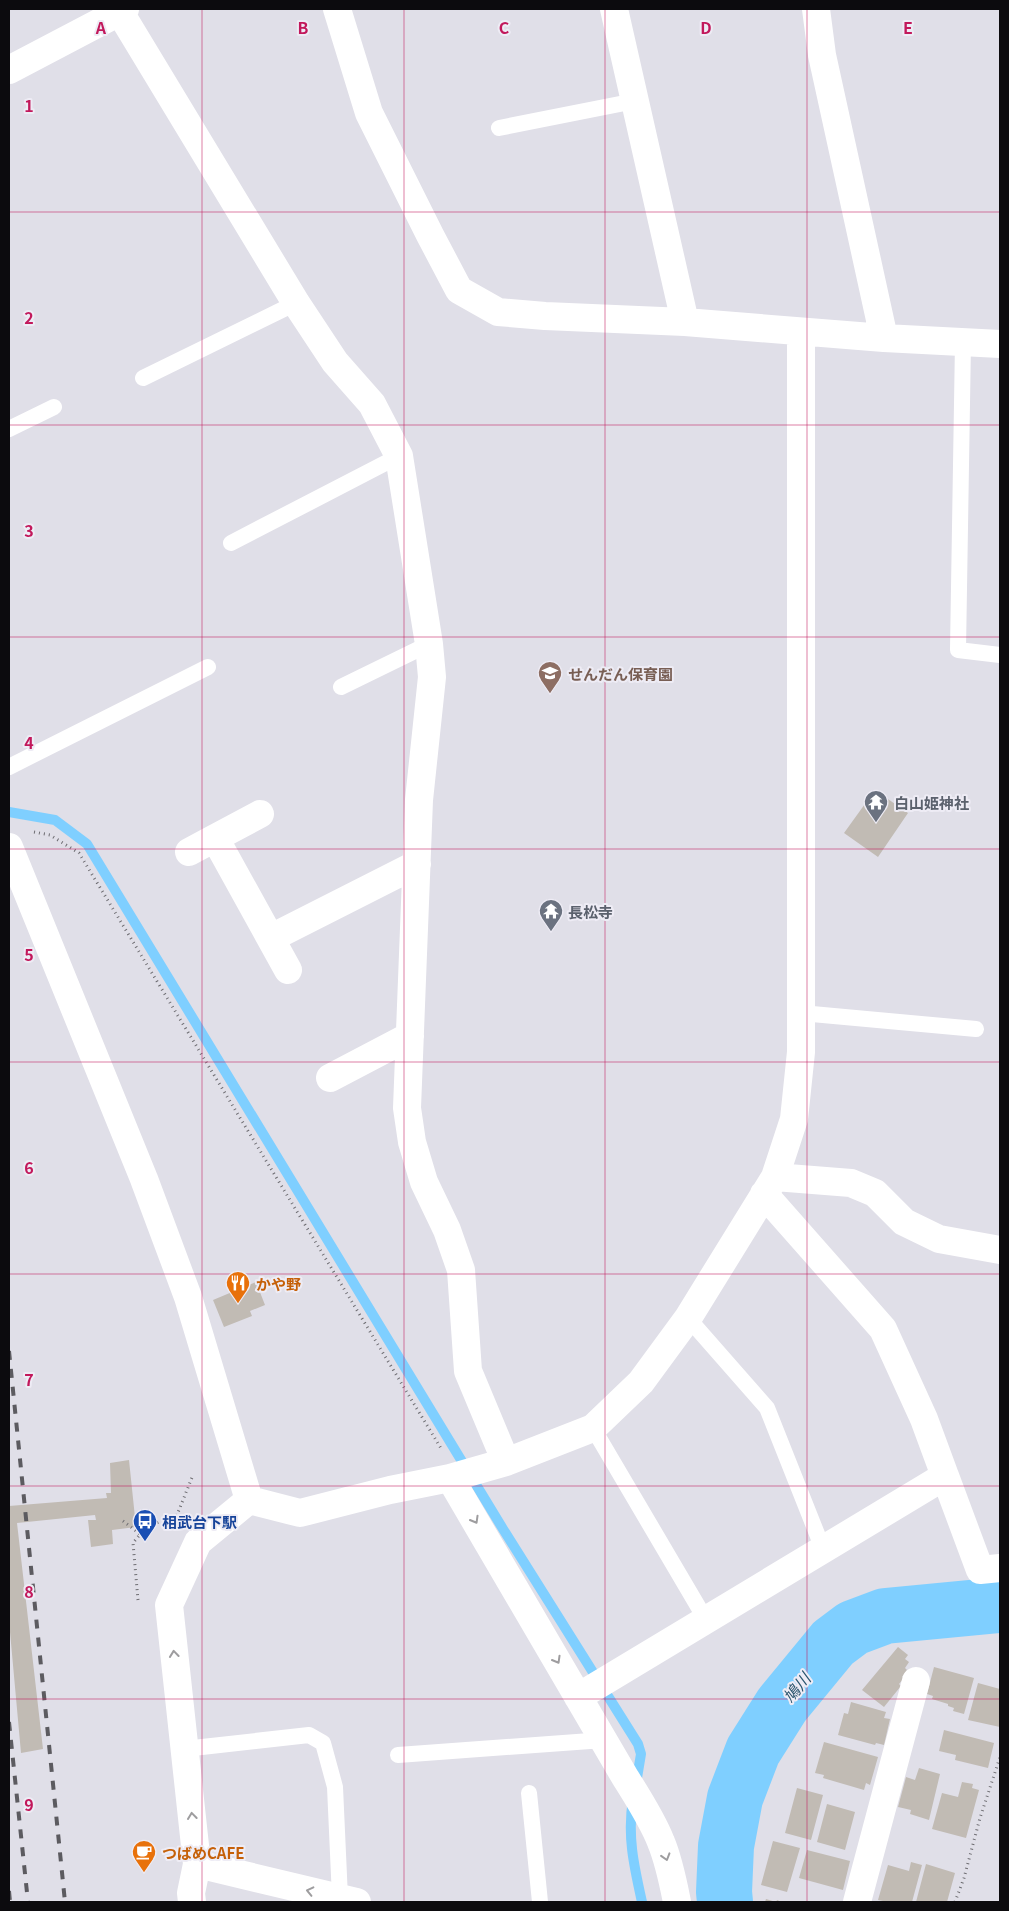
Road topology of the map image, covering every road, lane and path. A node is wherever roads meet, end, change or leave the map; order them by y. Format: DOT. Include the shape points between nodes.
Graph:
graph roads {
  1 [pos="337,9"];
  2 [pos="614,9"];
  3 [pos="816,9"];
  4 [pos="121,10"];
  5 [pos="9,70"];
  6 [pos="635,101"];
  7 [pos="499,128"];
  8 [pos="296,303"];
  9 [pos="685,322"];
  10 [pos="801,332"];
  11 [pos="884,338"];
  12 [pos="963,342"];
  13 [pos="1000,344"];
  14 [pos="143,378"];
  15 [pos="54,407"];
  16 [pos="9,429"];
  17 [pos="399,456"];
  18 [pos="231,543"];
  19 [pos="429,644"];
  20 [pos="1000,655"];
  21 [pos="208,667"];
  22 [pos="341,687"];
  23 [pos="9,767"];
  24 [pos="260,814"];
  25 [pos="215,838"];
  26 [pos="17,839"];
  27 [pos="189,852"];
  28 [pos="416,864"];
  29 [pos="272,938"];
  30 [pos="288,970"];
  31 [pos="801,1013"];
  32 [pos="976,1029"];
  33 [pos="410,1036"];
  34 [pos="330,1078"];
  35 [pos="769,1186"];
  36 [pos="1000,1250"];
  37 [pos="688,1318"];
  38 [pos="593,1428"];
  39 [pos="475,1471"];
  40 [pos="193,1475"];
  41 [pos="944,1476"];
  42 [pos="249,1500"];
  43 [pos="123,1521"];
  44 [pos="140,1534"];
  45 [pos="823,1549"];
  46 [pos="1000,1568"];
  47 [pos="142,1607"];
  48 [pos="706,1620"];
  49 [pos="916,1681"];
  50 [pos="585,1693"];
  51 [pos="604,1740"];
  52 [pos="184,1749"];
  53 [pos="398,1755"];
  54 [pos="1000,1758"];
  55 [pos="530,1793"];
  56 [pos="197,1864"];
  57 [pos="349,1900"];
  58 [pos="192,1902"];
  59 [pos="540,1902"];
  60 [pos="677,1902"];
  61 [pos="857,1902"];
  62 [pos="955,1902"];
  1 -- 9 [label="street" via="369,113 460,290 498,312"];
  2 -- 6 [label="street"];
  3 -- 11 [label="street" via="822,55"];
  4 -- 5 [label="street"];
  4 -- 8 [label="street"];
  6 -- 7 [label="lane"];
  6 -- 9 [label="street"];
  8 -- 14 [label="lane"];
  8 -- 17 [label="street" via="335,362 372,404"];
  9 -- 10 [label="street"];
  10 -- 11 [label="street"];
  10 -- 31 [label="street"];
  11 -- 12 [label="street"];
  12 -- 13 [label="street"];
  12 -- 20 [label="lane" via="958,650"];
  15 -- 16 [label="lane"];
  17 -- 18 [label="lane"];
  17 -- 19 [label="street"];
  19 -- 22 [label="lane"];
  19 -- 28 [label="street" via="432,677"];
  21 -- 23 [label="lane"];
  24 -- 25 [label="street"];
  25 -- 27 [label="street"];
  25 -- 29 [label="street"];
  26 -- 39 [label="path" via="50,835 79,853 447,1458"];
  26 -- 42 [label="street" via="188,1297"];
  28 -- 29 [label="street"];
  28 -- 33 [label="street"];
  29 -- 30 [label="street"];
  31 -- 32 [label="lane"];
  31 -- 35 [label="street" via="801,1052 794,1119"];
  33 -- 34 [label="street"];
  33 -- 39 [label="street" via="407,1108 412,1142 424,1182 447,1230 461,1270"];
  35 -- 36 [label="street" via="851,1183 875,1193 904,1222 939,1239"];
  35 -- 37 [label="street"];
  35 -- 41 [label="street" via="883,1329 924,1419"];
  37 -- 38 [label="street" via="641,1382"];
  37 -- 45 [label="lane" via="767,1408"];
  38 -- 39 [label="street"];
  38 -- 48 [label="lane"];
  39 -- 42 [label="street" via="300,1513"];
  39 -- 50 [label="street, one-way"];
  40 -- 44 [label="path" via="177,1515 146,1527"];
  41 -- 45 [label="street"];
  41 -- 46 [label="street" via="980,1570"];
  52 -- 42 [label="street, one-way" via="169,1605 198,1542"];
  43 -- 44 [label="path"];
  44 -- 47 [label="path" via="133,1543 138,1600"];
  45 -- 48 [label="street"];
  48 -- 50 [label="street"];
  49 -- 61 [label="street"];
  50 -- 51 [label="street"];
  51 -- 53 [label="lane"];
  51 -- 60 [label="street, one-way" via="662,1842"];
  56 -- 52 [label="street, one-way"];
  52 -- 57 [label="lane" via="309,1735 323,1743 335,1787"];
  54 -- 62 [label="path"];
  55 -- 59 [label="lane"];
  57 -- 56 [label="street, one-way"];
  56 -- 58 [label="street"];
}
